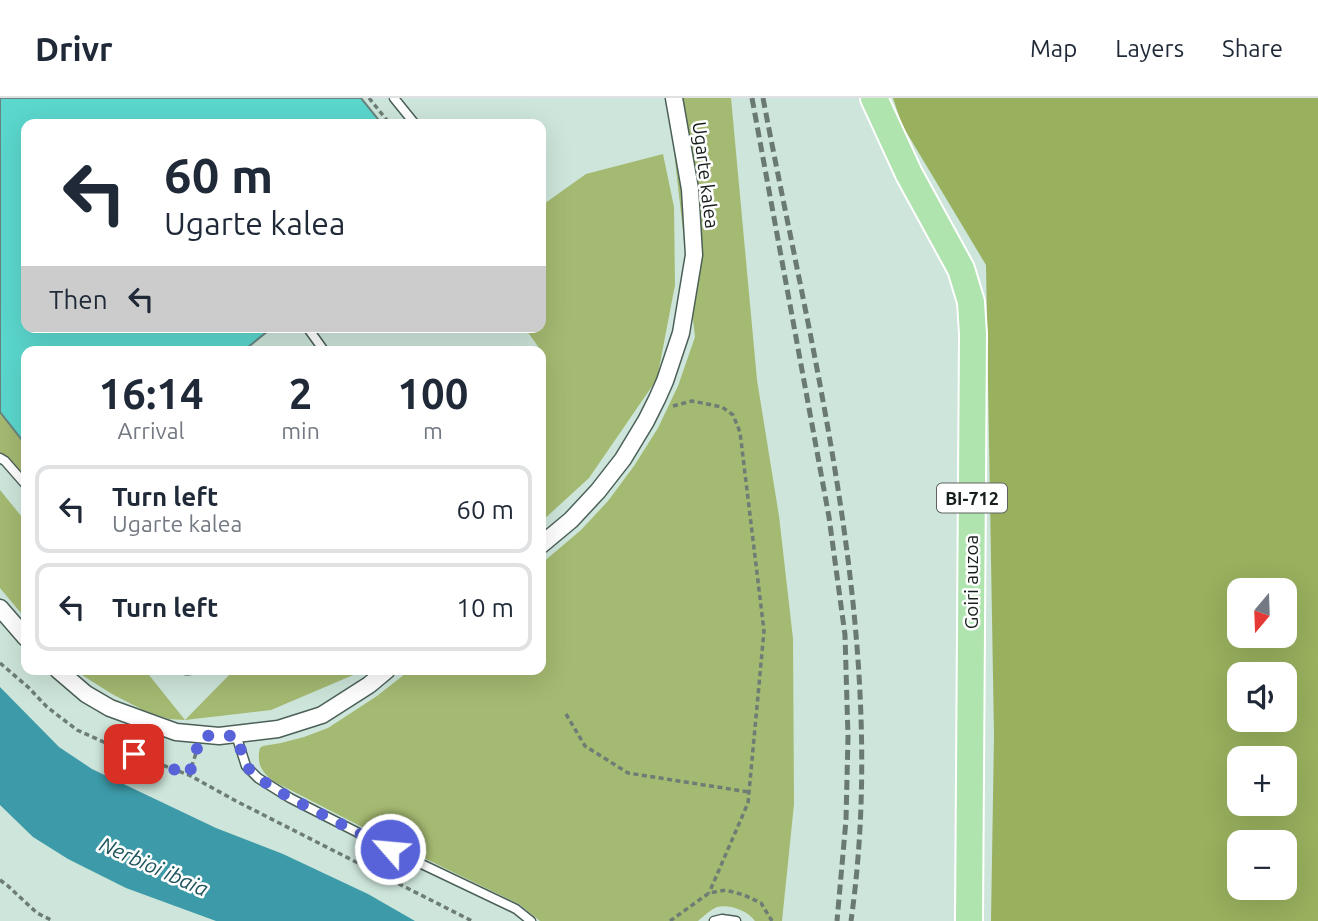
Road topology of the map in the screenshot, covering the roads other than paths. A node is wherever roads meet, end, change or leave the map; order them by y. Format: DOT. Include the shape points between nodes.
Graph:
graph roads {
  1 [pos="674,98"];
  2 [pos="874,98"];
  3 [pos="398,100"];
  4 [pos="411,119"];
  5 [pos="0,458"];
  6 [pos="21,479"];
  7 [pos="546,541"];
  8 [pos="0,608"];
  9 [pos="21,632"];
  10 [pos="64,675"];
  11 [pos="381,675"];
  12 [pos="236,735"];
  13 [pos="531,921"];
  14 [pos="714,921"];
  15 [pos="736,921"];
  16 [pos="969,921"];
  1 -- 7 [label="street, Ugarte kalea" via="691,189 694,255 681,333 661,390 623,459 571,520"];
  2 -- 16 [label="main road, Goiri auzoa / BI-712" via="961,269 971,302"];
  3 -- 4 [label="lane"];
  5 -- 6 [label="lane"];
  8 -- 9 [label="street"];
  10 -- 12 [label="street" via="110,708 176,732"];
  11 -- 12 [label="street" via="321,715 278,729"];
  12 -- 13 [label="lane" via="246,766 258,778 390,849 516,909"];
  14 -- 15 [label="lane"];
}
